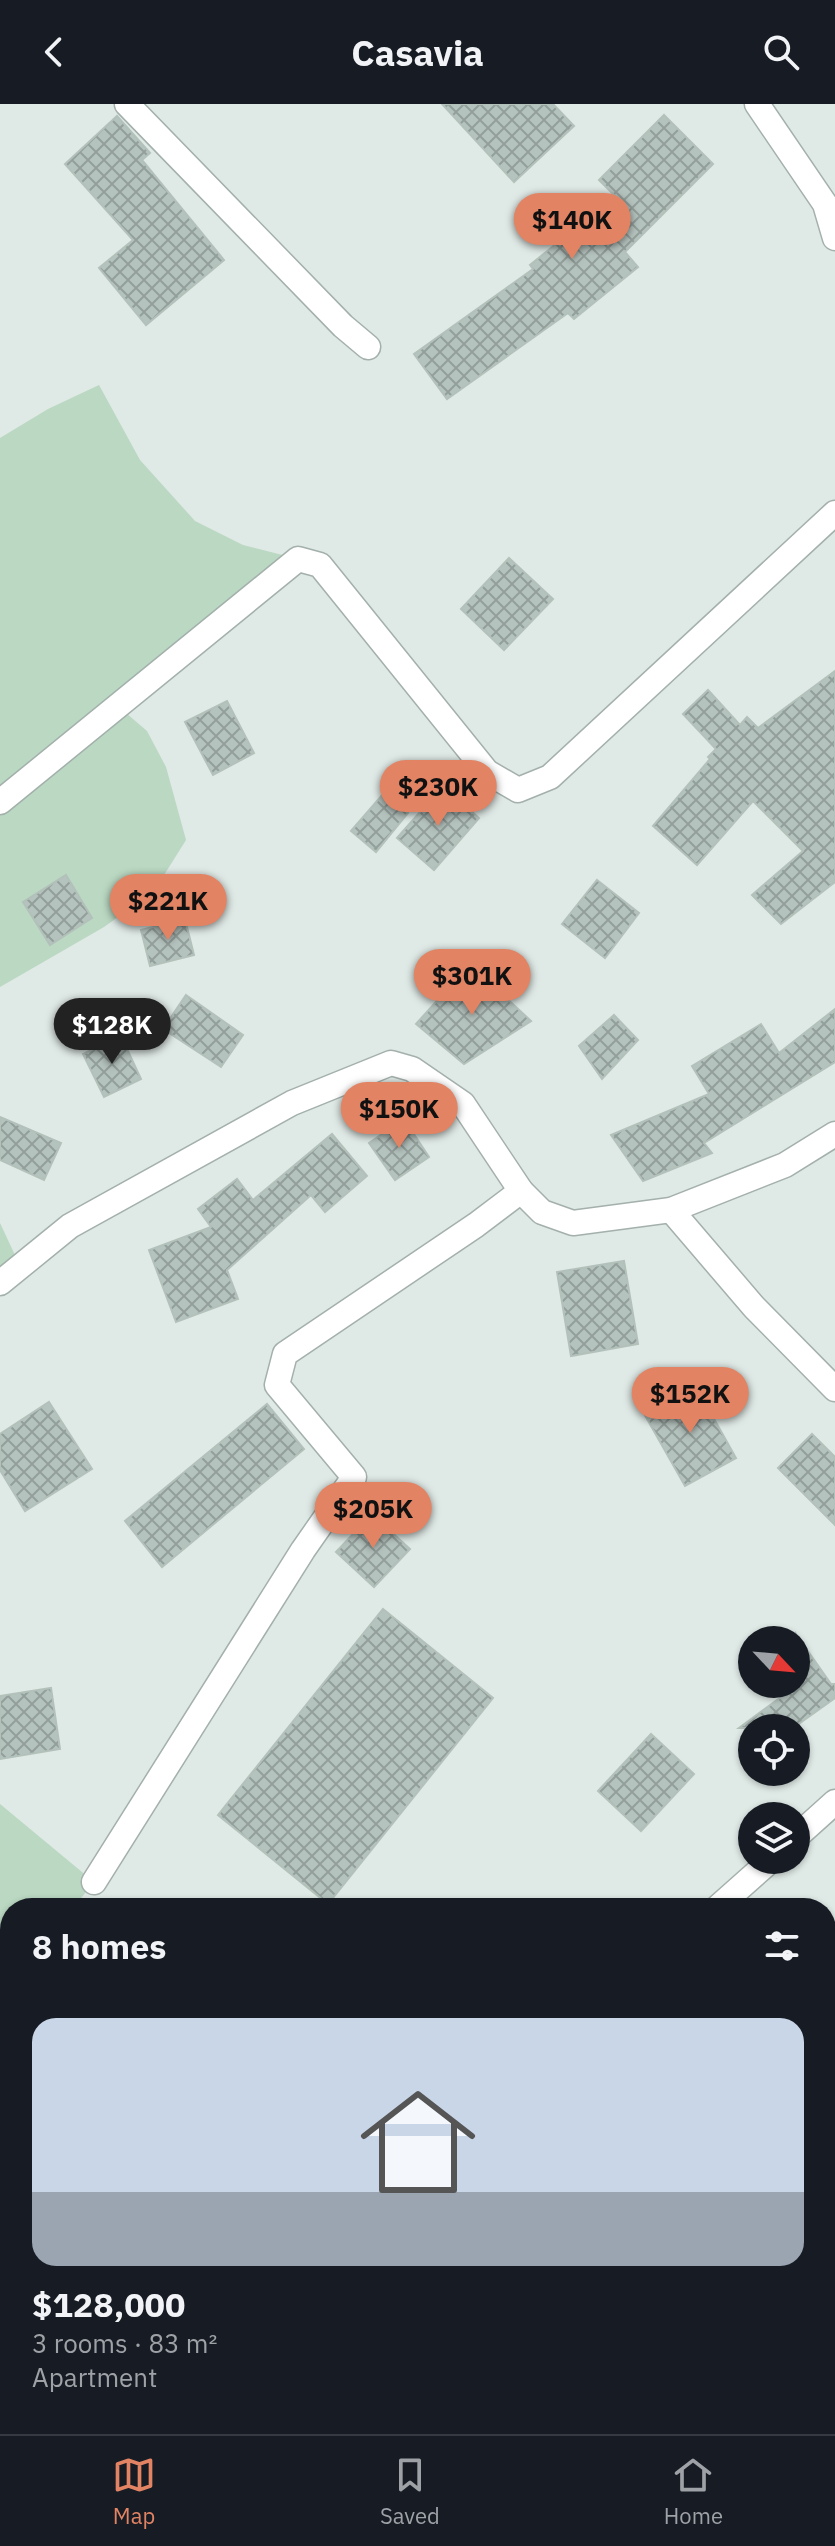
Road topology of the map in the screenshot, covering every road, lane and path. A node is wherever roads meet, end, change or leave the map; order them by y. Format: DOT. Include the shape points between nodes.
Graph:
graph roads {
  1 [pos="127,104"];
  2 [pos="757,104"];
  3 [pos="835,238"];
  4 [pos="368,347"];
  5 [pos="835,513"];
  6 [pos="0,802"];
  7 [pos="835,1134"];
  8 [pos="521,1191"];
  9 [pos="671,1210"];
  10 [pos="0,1283"];
  11 [pos="835,1389"];
  12 [pos="835,1802"];
  13 [pos="810,1824"];
  14 [pos="755,1874"];
  15 [pos="94,1882"];
  16 [pos="728,1898"];
  1 -- 4 [label="street"];
  2 -- 3 [label="street" via="825,204"];
  5 -- 6 [label="street" via="550,777 518,790 487,772 320,565 298,559"];
  7 -- 9 [label="street" via="785,1165"];
  8 -- 9 [label="street" via="542,1212 573,1223"];
  8 -- 10 [label="street" via="463,1104 412,1069 391,1063 292,1103 70,1226"];
  8 -- 15 [label="street" via="285,1354 277,1385 354,1477"];
  9 -- 11 [label="street" via="754,1307"];
  12 -- 13 [label="street"];
  14 -- 16 [label="street"];
}
